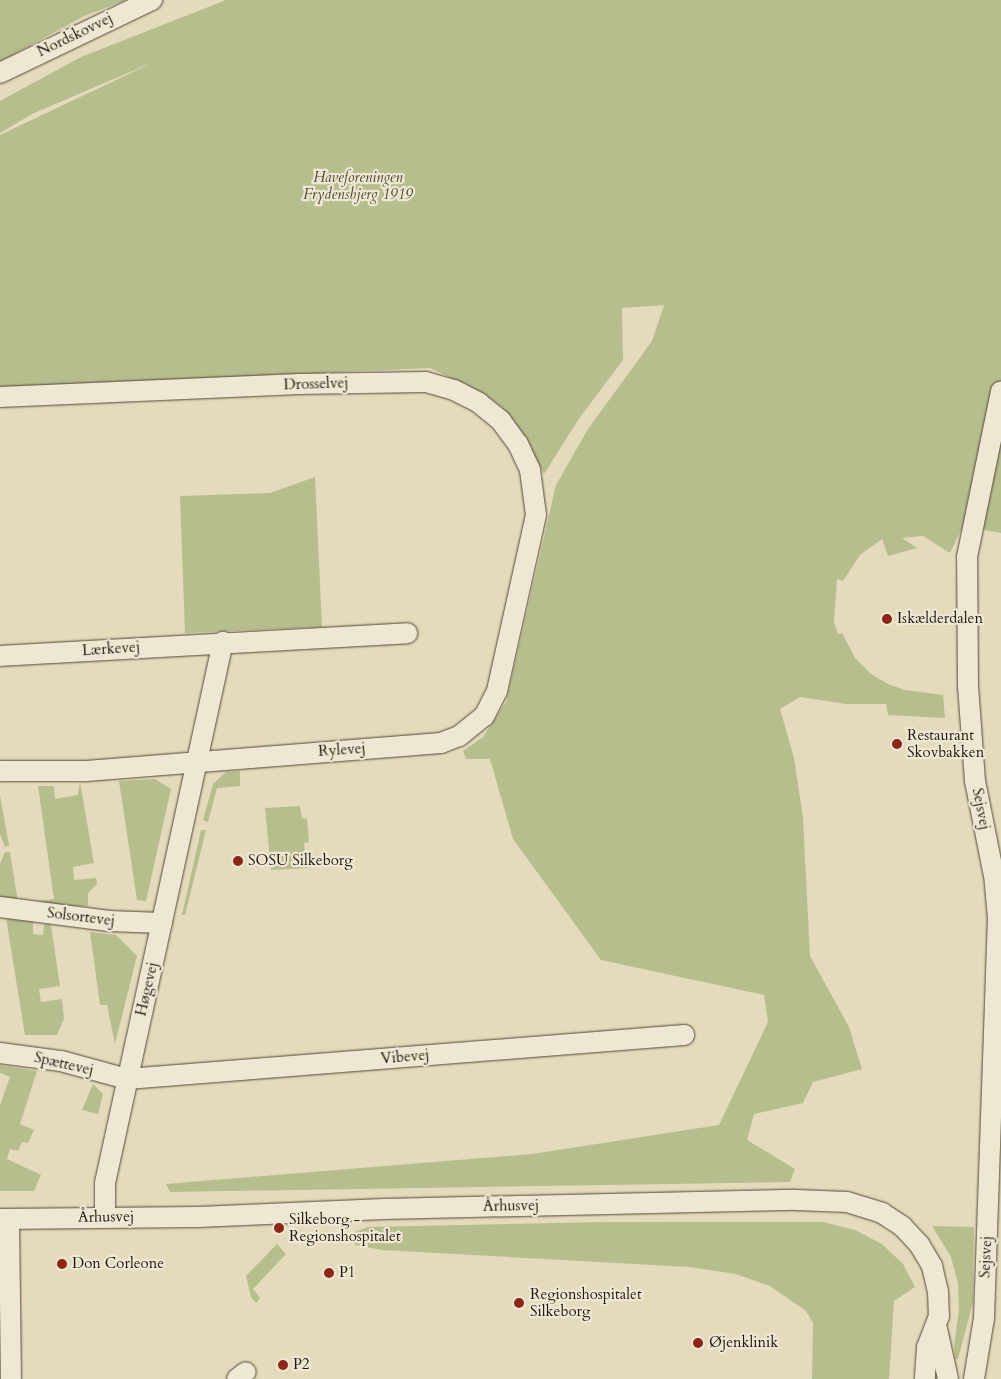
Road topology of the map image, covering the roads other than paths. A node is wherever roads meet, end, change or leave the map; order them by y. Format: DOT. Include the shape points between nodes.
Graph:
graph roads {
  1 [pos="152,0"];
  2 [pos="0,73"];
  3 [pos="1001,391"];
  4 [pos="0,397"];
  5 [pos="534,532"];
  6 [pos="406,633"];
  7 [pos="223,642"];
  8 [pos="0,656"];
  9 [pos="198,762"];
  10 [pos="0,771"];
  11 [pos="0,907"];
  12 [pos="162,923"];
  13 [pos="684,1035"];
  14 [pos="0,1053"];
  15 [pos="127,1079"];
  16 [pos="105,1217"];
  17 [pos="4,1219"];
  18 [pos="937,1329"];
  19 [pos="6,1355"];
  20 [pos="11,1379"];
  21 [pos="926,1379"];
  22 [pos="948,1379"];
  23 [pos="974,1379"];
  1 -- 2 [label="street, Nordskovvej"];
  3 -- 23 [label="street, Sejsvej" via="966,557 968,686 975,781 995,881 998,919 984,1318"];
  4 -- 5 [label="street, Drosselvej" via="426,382 454,390 479,403 501,421 518,444 530,470 535,498"];
  5 -- 9 [label="street, Rylevej" via="497,691 490,709 469,730 441,743"];
  6 -- 7 [label="street, Lærkevej"];
  7 -- 8 [label="street, Lærkevej"];
  7 -- 9 [label="street"];
  9 -- 10 [label="street, Rylevej" via="83,771"];
  9 -- 12 [label="street, Høgevej"];
  11 -- 12 [label="street, Solsortevej" via="109,921"];
  12 -- 15 [label="street, Høgevej"];
  13 -- 15 [label="street, Vibevej"];
  14 -- 15 [label="street, Spættevej" via="61,1061"];
  15 -- 16 [label="street, Høgevej" via="105,1183"];
  16 -- 17 [label="street, Århusvej"];
  16 -- 18 [label="street, Århusvej" via="796,1200 847,1202 882,1213 902,1226 920,1244 936,1278 940,1303"];
  17 -- 19 [label="street"];
  18 -- 21 [label="street, Århusvej" via="927,1348"];
  18 -- 22 [label="street, Århusvej"];
  19 -- 20 [label="street"];
}
